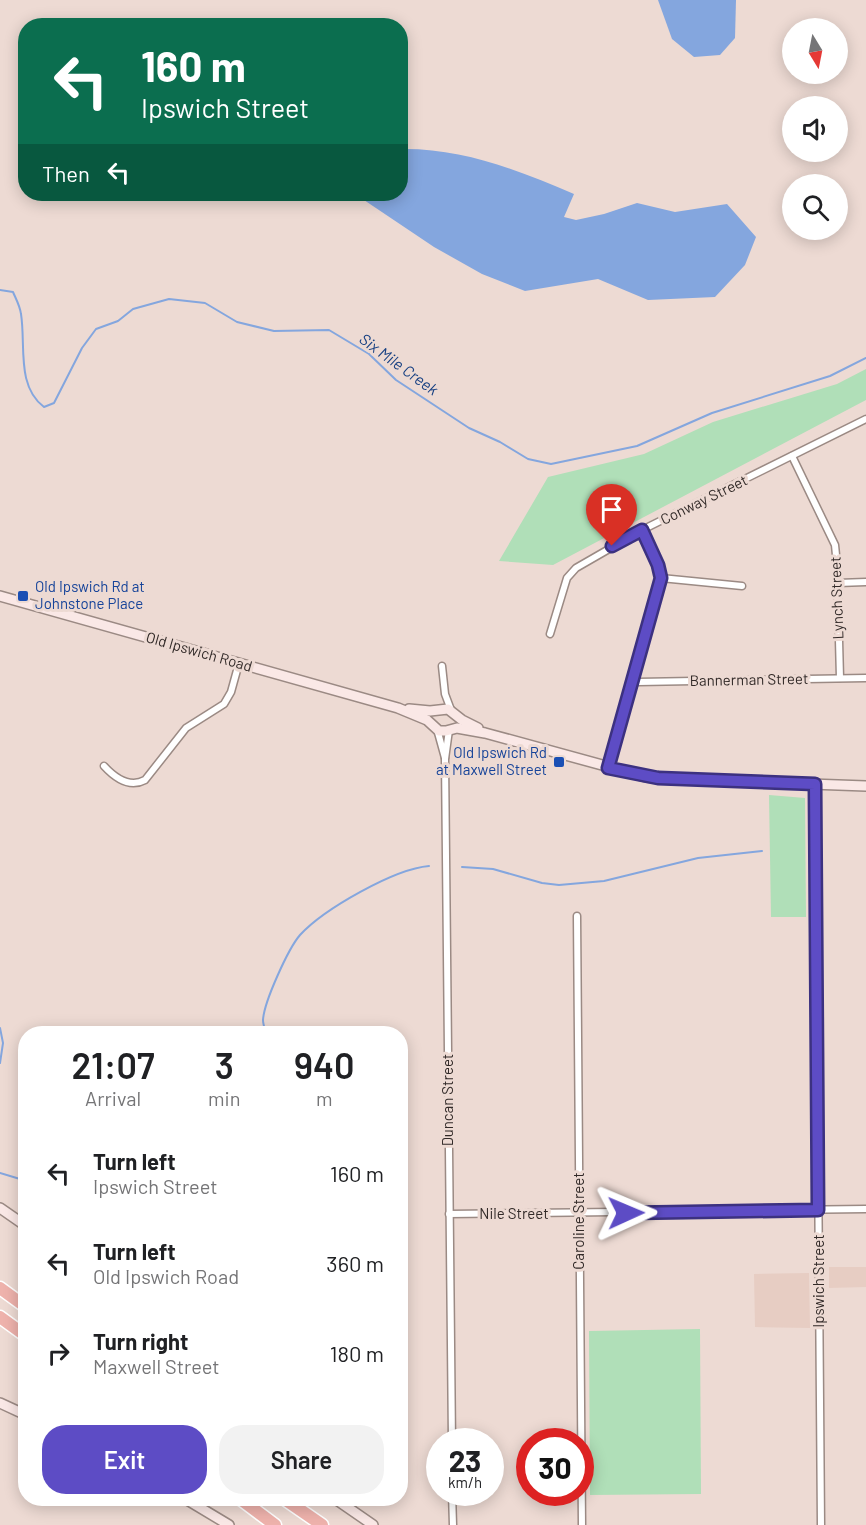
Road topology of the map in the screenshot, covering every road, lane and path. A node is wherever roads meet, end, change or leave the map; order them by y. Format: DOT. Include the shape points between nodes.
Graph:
graph roads {
  1 [pos="866,419"];
  2 [pos="792,456"];
  3 [pos="642,530"];
  4 [pos="661,578"];
  5 [pos="866,582"];
  6 [pos="838,583"];
  7 [pos="742,586"];
  8 [pos="0,596"];
  9 [pos="550,634"];
  10 [pos="239,663"];
  11 [pos="442,666"];
  12 [pos="840,678"];
  13 [pos="866,678"];
  14 [pos="633,680"];
  15 [pos="445,694"];
  16 [pos="398,708"];
  17 [pos="440,709"];
  18 [pos="453,712"];
  19 [pos="435,726"];
  20 [pos="451,729"];
  21 [pos="485,733"];
  22 [pos="445,759"];
  23 [pos="104,766"];
  24 [pos="608,768"];
  25 [pos="815,784"];
  26 [pos="866,786"];
  27 [pos="577,916"];
  28 [pos="0,1208"];
  29 [pos="866,1209"];
  30 [pos="818,1210"];
  31 [pos="579,1213"];
  32 [pos="449,1214"];
  33 [pos="18,1220"];
  34 [pos="0,1288"];
  35 [pos="18,1301"];
  36 [pos="0,1317"];
  37 [pos="18,1330"];
  38 [pos="0,1403"];
  39 [pos="18,1411"];
  40 [pos="452,1428"];
  41 [pos="197,1506"];
  42 [pos="250,1506"];
  43 [pos="295,1506"];
  44 [pos="346,1506"];
  45 [pos="452,1506"];
  46 [pos="229,1525"];
  47 [pos="275,1525"];
  48 [pos="322,1525"];
  49 [pos="373,1525"];
  50 [pos="453,1525"];
  51 [pos="582,1525"];
  52 [pos="821,1525"];
  1 -- 2 [label="street, Conway Street"];
  2 -- 3 [label="street, Conway Street"];
  2 -- 6 [label="street, Lynch Street" via="832,538"];
  3 -- 4 [label="street"];
  3 -- 9 [label="street, Conway Street" via="570,572"];
  4 -- 7 [label="street"];
  4 -- 14 [label="street"];
  5 -- 6 [label="street"];
  6 -- 12 [label="street, Lynch Street"];
  8 -- 10 [label="main road, Old Ipswich Road"];
  10 -- 16 [label="main road, Old Ipswich Road"];
  10 -- 23 [label="street" via="224,704 186,728 145,780 128,782"];
  11 -- 15 [label="street"];
  12 -- 13 [label="street, Bannerman Street"];
  12 -- 14 [label="street, Bannerman Street"];
  14 -- 24 [label="street"];
  15 -- 17 [label="street"];
  15 -- 18 [label="street"];
  16 -- 17 [label="main road, Old Ipswich Road"];
  16 -- 19 [label="main road, Old Ipswich Road"];
  17 -- 18 [label="main road"];
  17 -- 19 [label="main road" via="434,714"];
  18 -- 20 [label="main road" via="456,721"];
  18 -- 21 [label="main road"];
  19 -- 20 [label="main road" via="442,731"];
  19 -- 22 [label="street, Duncan Street"];
  20 -- 21 [label="main road"];
  20 -- 22 [label="street, Duncan Street"];
  21 -- 24 [label="main road"];
  22 -- 32 [label="street, Duncan Street"];
  24 -- 25 [label="main road" via="658,778"];
  25 -- 26 [label="main road"];
  25 -- 30 [label="street, Ipswich Street"];
  27 -- 31 [label="street, Caroline Street"];
  28 -- 33 [label="main road"];
  29 -- 30 [label="street, Nile Street"];
  30 -- 31 [label="street, Nile Street"];
  30 -- 52 [label="street, Ipswich Street"];
  31 -- 32 [label="street, Nile Street"];
  31 -- 51 [label="street, Caroline Street"];
  32 -- 40 [label="street, Duncan Street"];
  34 -- 35 [label="highway"];
  36 -- 37 [label="highway"];
  38 -- 39 [label="main road"];
  41 -- 46 [label="main road"];
  42 -- 47 [label="highway"];
  43 -- 48 [label="highway"];
  44 -- 49 [label="main road"];
  45 -- 50 [label="street"];
}
